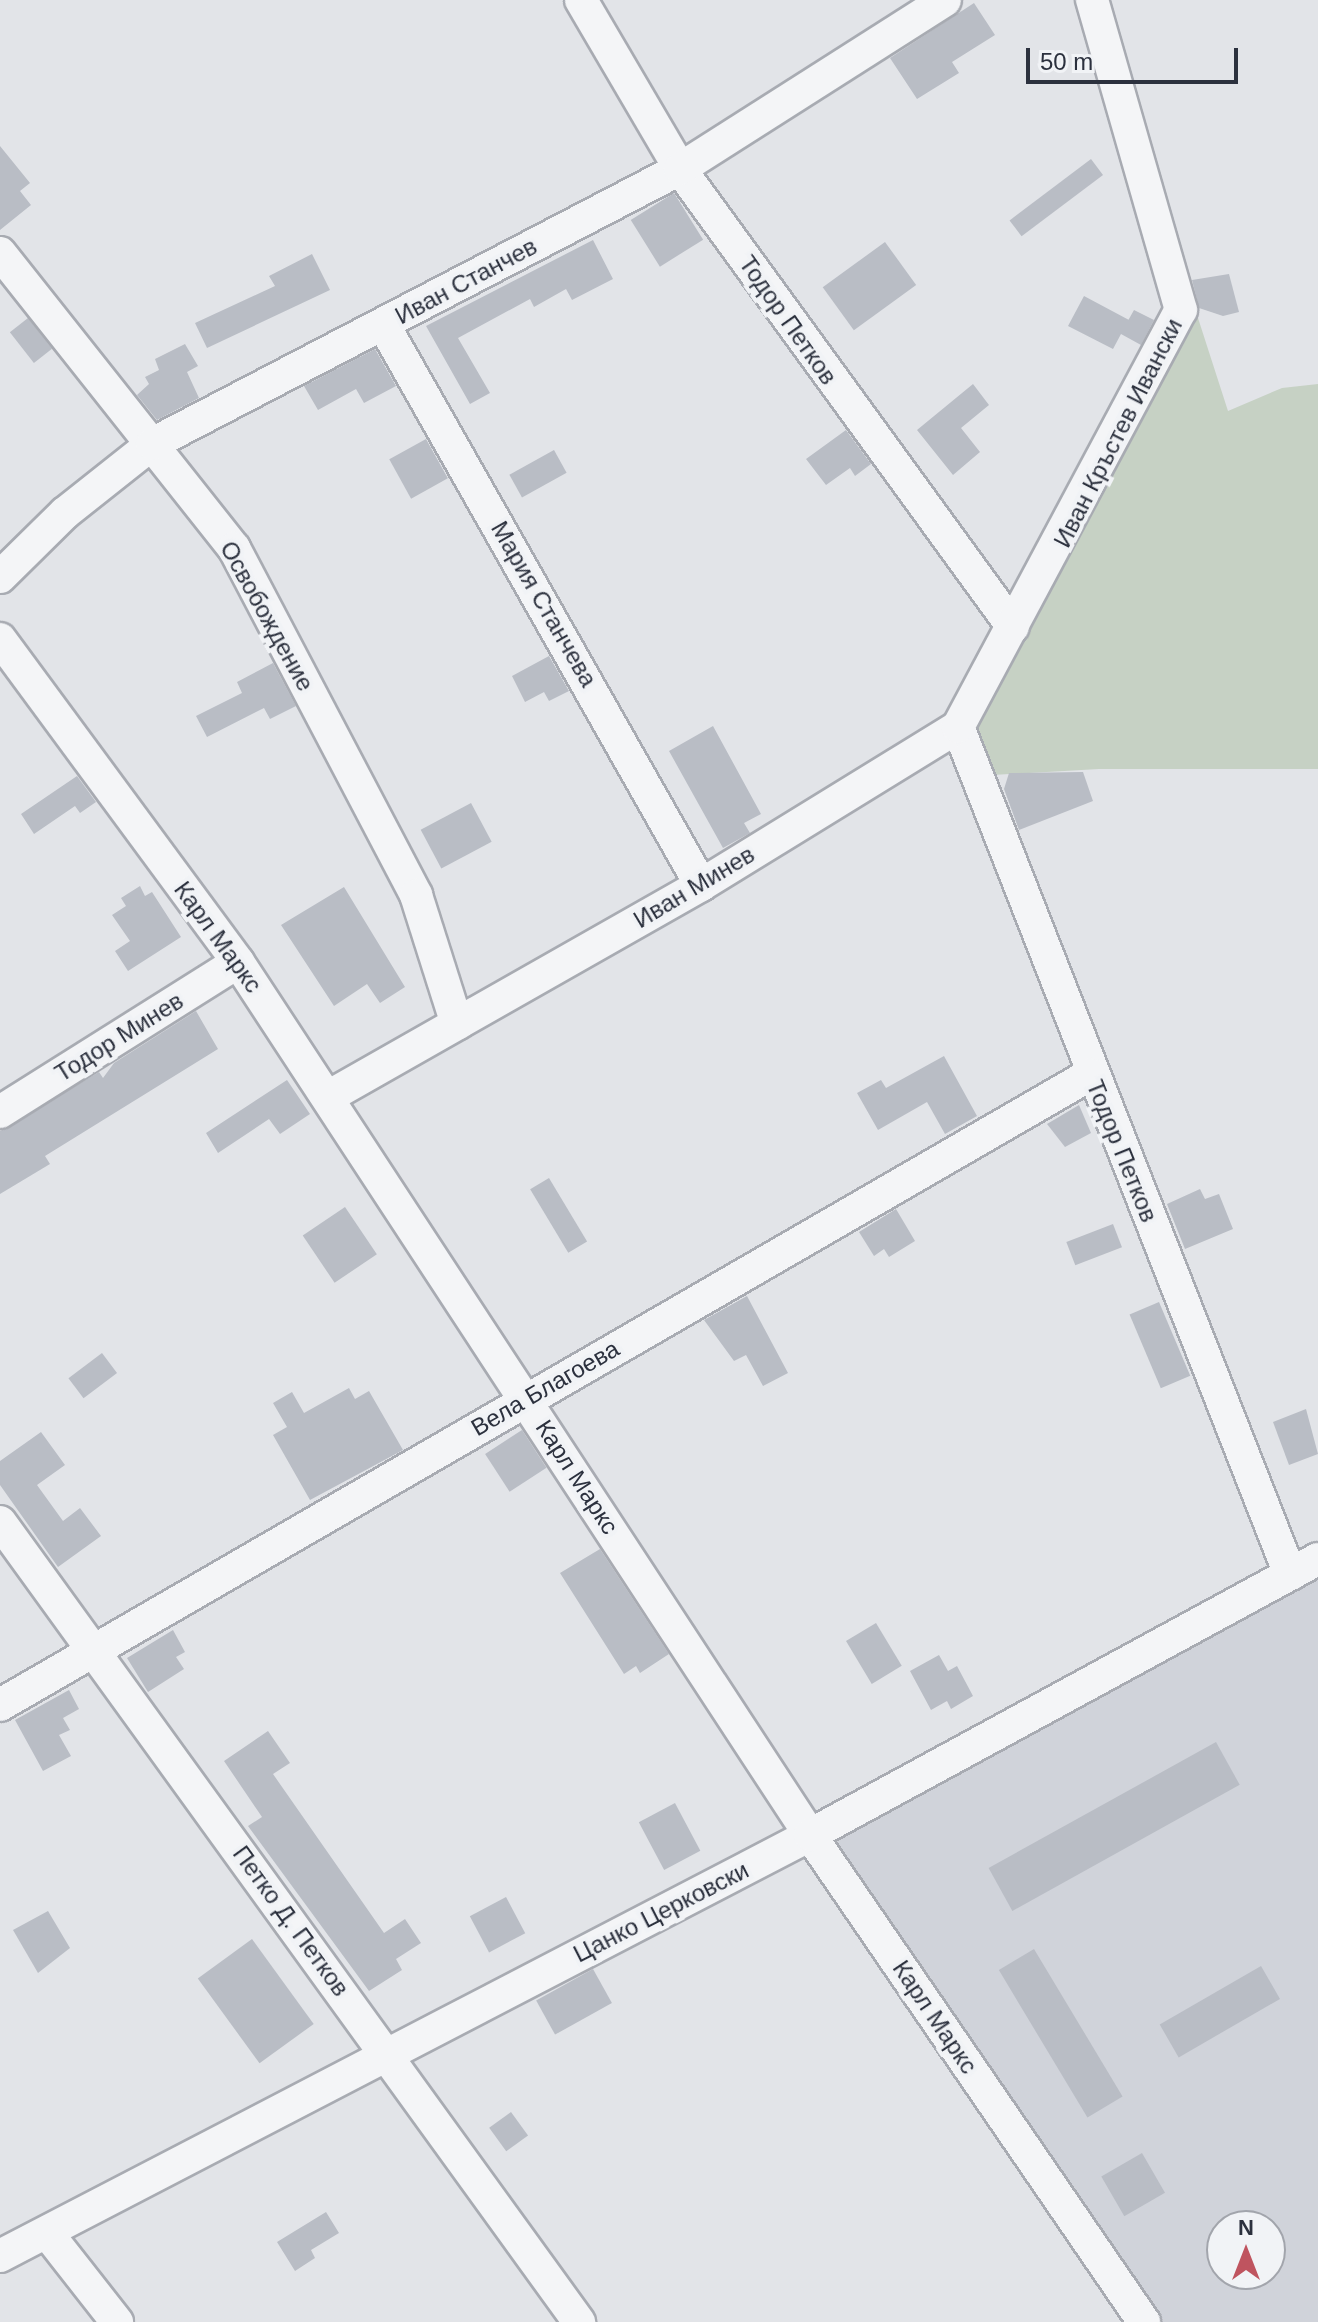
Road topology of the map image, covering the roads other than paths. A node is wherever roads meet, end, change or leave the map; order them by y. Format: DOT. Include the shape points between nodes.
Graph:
graph roads {
  1 [pos="581,0"];
  2 [pos="945,0"];
  3 [pos="1092,0"];
  4 [pos="680,169"];
  5 [pos="0,253"];
  6 [pos="383,324"];
  7 [pos="152,444"];
  8 [pos="0,577"];
  9 [pos="1013,627"];
  10 [pos="0,639"];
  11 [pos="958,727"];
  12 [pos="701,885"];
  13 [pos="238,962"];
  14 [pos="457,1024"];
  15 [pos="1091,1074"];
  16 [pos="328,1097"];
  17 [pos="0,1112"];
  18 [pos="527,1399"];
  19 [pos="0,1522"];
  20 [pos="1304,1566"];
  21 [pos="92,1651"];
  22 [pos="0,1705"];
  23 [pos="810,1835"];
  24 [pos="389,2054"];
  25 [pos="48,2234"];
  26 [pos="3,2246"];
  27 [pos="117,2322"];
  28 [pos="579,2322"];
  29 [pos="1144,2322"];
  1 -- 4 [label="street, Тодор Петков"];
  2 -- 4 [label="street, Иван Станчев"];
  3 -- 9 [label="street, Иван Кръстев Ивански" via="1181,310"];
  4 -- 6 [label="street, Иван Станчев"];
  4 -- 9 [label="street, Тодор Петков"];
  5 -- 7 [label="street, Освобождение"];
  6 -- 7 [label="street, Иван Станчев"];
  6 -- 12 [label="street, Мария Станчева"];
  7 -- 8 [label="street, Иван Станчев" via="65,513"];
  7 -- 14 [label="street, Освобождение" via="234,548 409,881"];
  9 -- 11 [label="street, Иван Минев"];
  10 -- 13 [label="street, Карл Маркс"];
  11 -- 12 [label="street, Иван Минев"];
  11 -- 15 [label="street, Тодор Петков"];
  12 -- 14 [label="street, Иван Минев"];
  13 -- 16 [label="street, Карл Маркс"];
  13 -- 17 [label="street, Тодор Минев"];
  14 -- 16 [label="street, Иван Минев"];
  15 -- 18 [label="street, Вела Благоева"];
  15 -- 20 [label="street, Тодор Петков"];
  16 -- 18 [label="street, Карл Маркс"];
  18 -- 21 [label="street, Вела Благоева"];
  18 -- 23 [label="street, Карл Маркс"];
  19 -- 21 [label="street, Петко Д. Петков"];
  20 -- 23 [label="street, Цанко Церковски"];
  21 -- 22 [label="street, Вела Благоева"];
  21 -- 24 [label="street, Петко Д. Петков"];
  23 -- 24 [label="street, Цанко Церковски"];
  23 -- 29 [label="street, Карл Маркс"];
  24 -- 25 [label="street, Цанко Церковски"];
  24 -- 28 [label="street, Петко Д. Петков"];
  25 -- 26 [label="street, Цанко Церковски"];
  25 -- 27 [label="street"];
}
